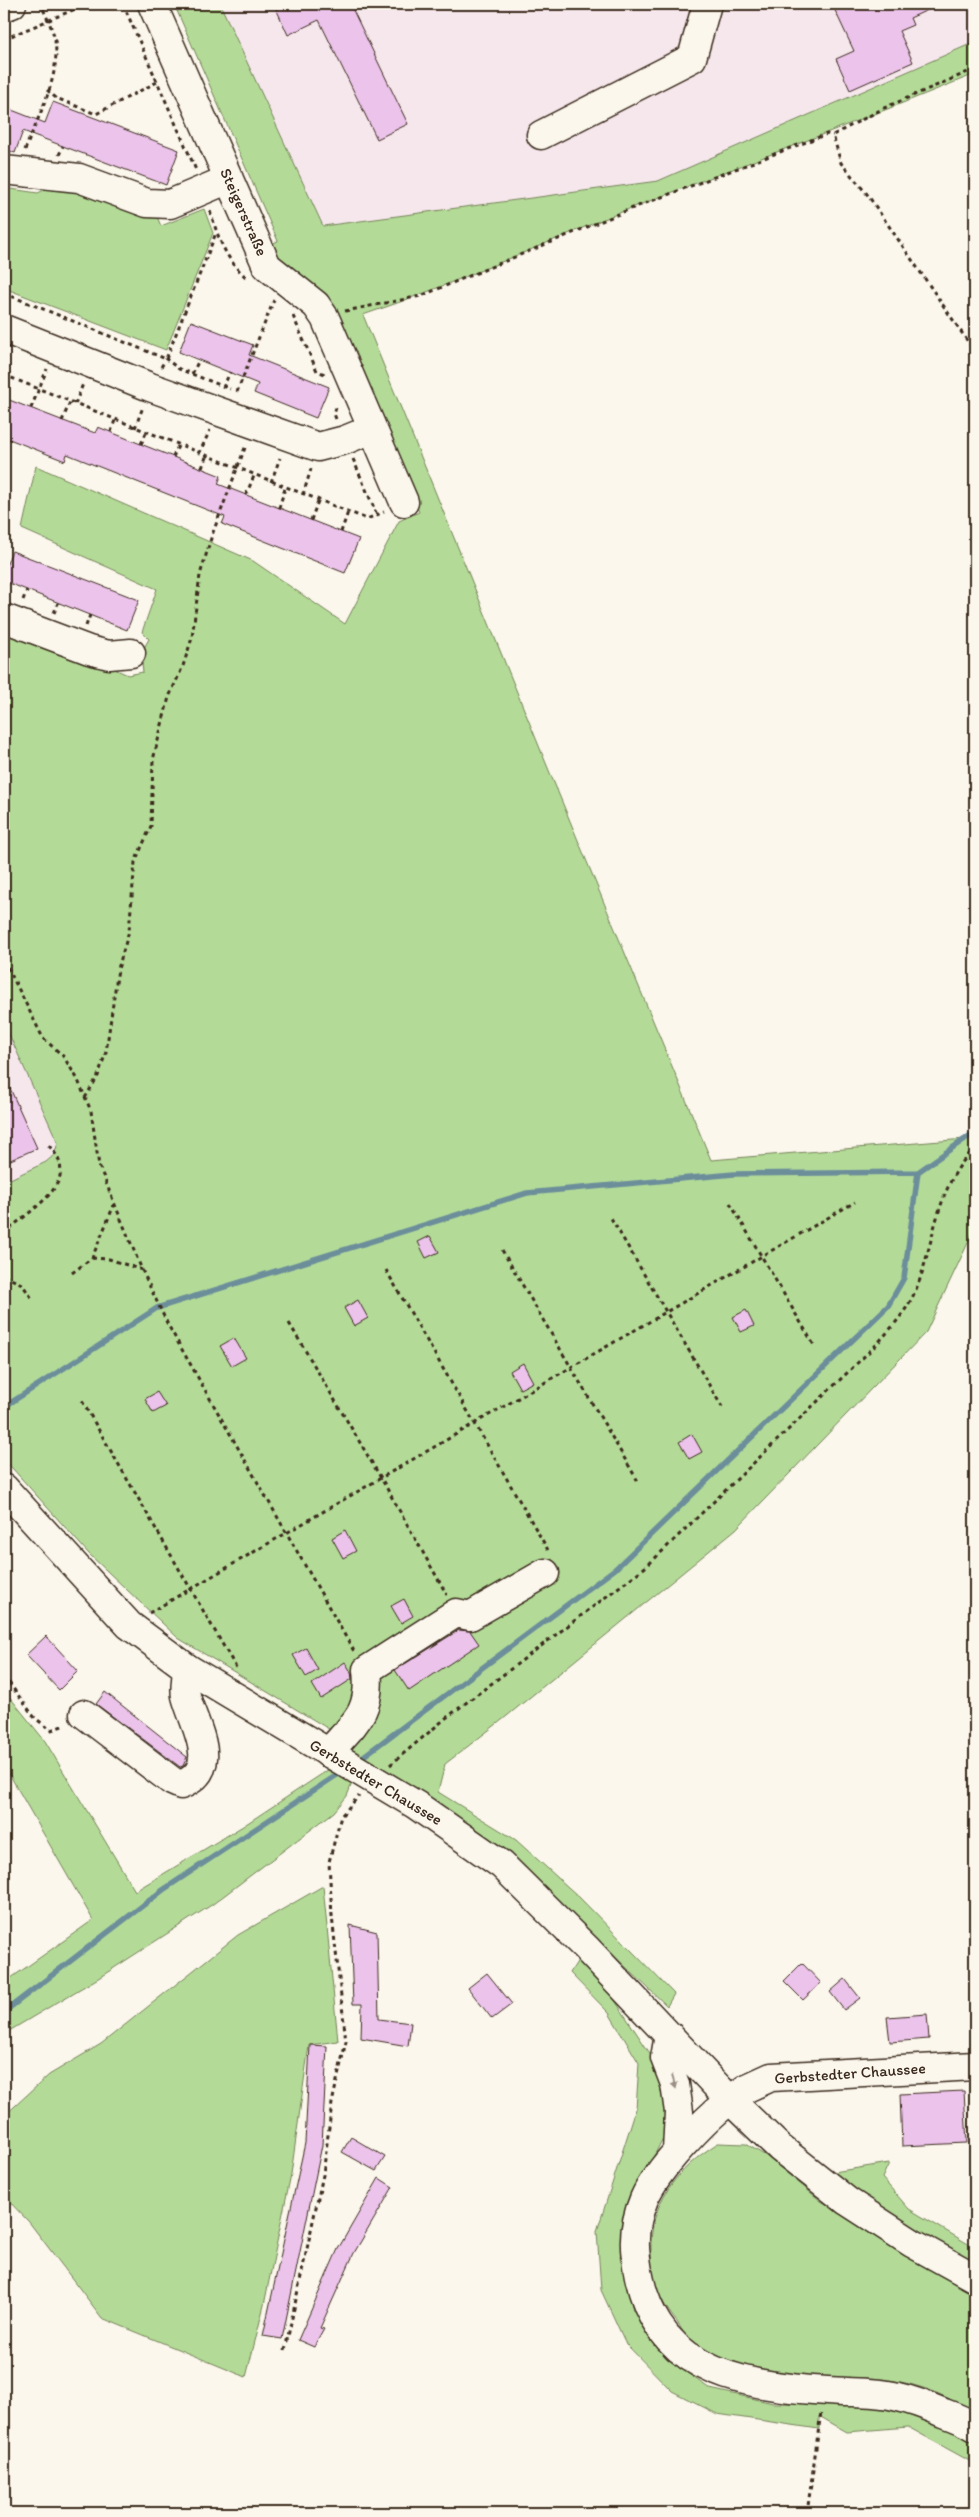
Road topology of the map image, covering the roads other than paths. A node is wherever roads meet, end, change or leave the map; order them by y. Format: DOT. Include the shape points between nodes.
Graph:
graph roads {
  1 [pos="12,4"];
  2 [pos="152,4"];
  3 [pos="707,4"];
  4 [pos="4,8"];
  5 [pos="541,135"];
  6 [pos="11,171"];
  7 [pos="229,179"];
  8 [pos="4,329"];
  9 [pos="372,430"];
  10 [pos="404,502"];
  11 [pos="13,609"];
  12 [pos="131,653"];
  13 [pos="4,1488"];
  14 [pos="545,1573"];
  15 [pos="187,1668"];
  16 [pos="84,1714"];
  17 [pos="351,1767"];
  18 [pos="669,2035"];
  19 [pos="975,2066"];
  20 [pos="730,2100"];
  21 [pos="678,2151"];
  22 [pos="975,2278"];
  23 [pos="975,2427"];
  1 -- 4 [label="main road"];
  2 -- 7 [label="main road, Steigerstraße"];
  3 -- 5 [label="main road" via="692,58"];
  6 -- 7 [label="main road" via="79,178 147,203 170,204"];
  7 -- 9 [label="main road, Steigerstraße" via="268,266 316,305 325,318"];
  8 -- 9 [label="main road" via="150,387 318,447"];
  9 -- 10 [label="main road, Steigerstraße"];
  11 -- 12 [label="main road" via="89,650 109,656"];
  13 -- 15 [label="main road, Gerbstedter Chaussee" via="129,1625"];
  14 -- 17 [label="main road" via="470,1616 456,1613 367,1670 369,1690"];
  15 -- 16 [label="main road" via="186,1694 201,1738 204,1762 194,1780 181,1785 172,1781"];
  15 -- 17 [label="main road, Gerbstedter Chaussee"];
  17 -- 18 [label="main road, Gerbstedter Chaussee" via="444,1822 502,1865"];
  18 -- 20 [label="main road, Gerbstedter Chaussee"];
  18 -- 21 [label="main road, one-way" via="665,2058 676,2084"];
  19 -- 20 [label="main road, Gerbstedter Chaussee" via="771,2077"];
  20 -- 21 [label="main road" via="714,2112"];
  20 -- 22 [label="main road, Gerbstedter Chaussee" via="780,2148 847,2201"];
  21 -- 23 [label="main road" via="644,2197 634,2244 638,2275 651,2314 678,2350 724,2376 764,2386 893,2396 918,2402"];
}
